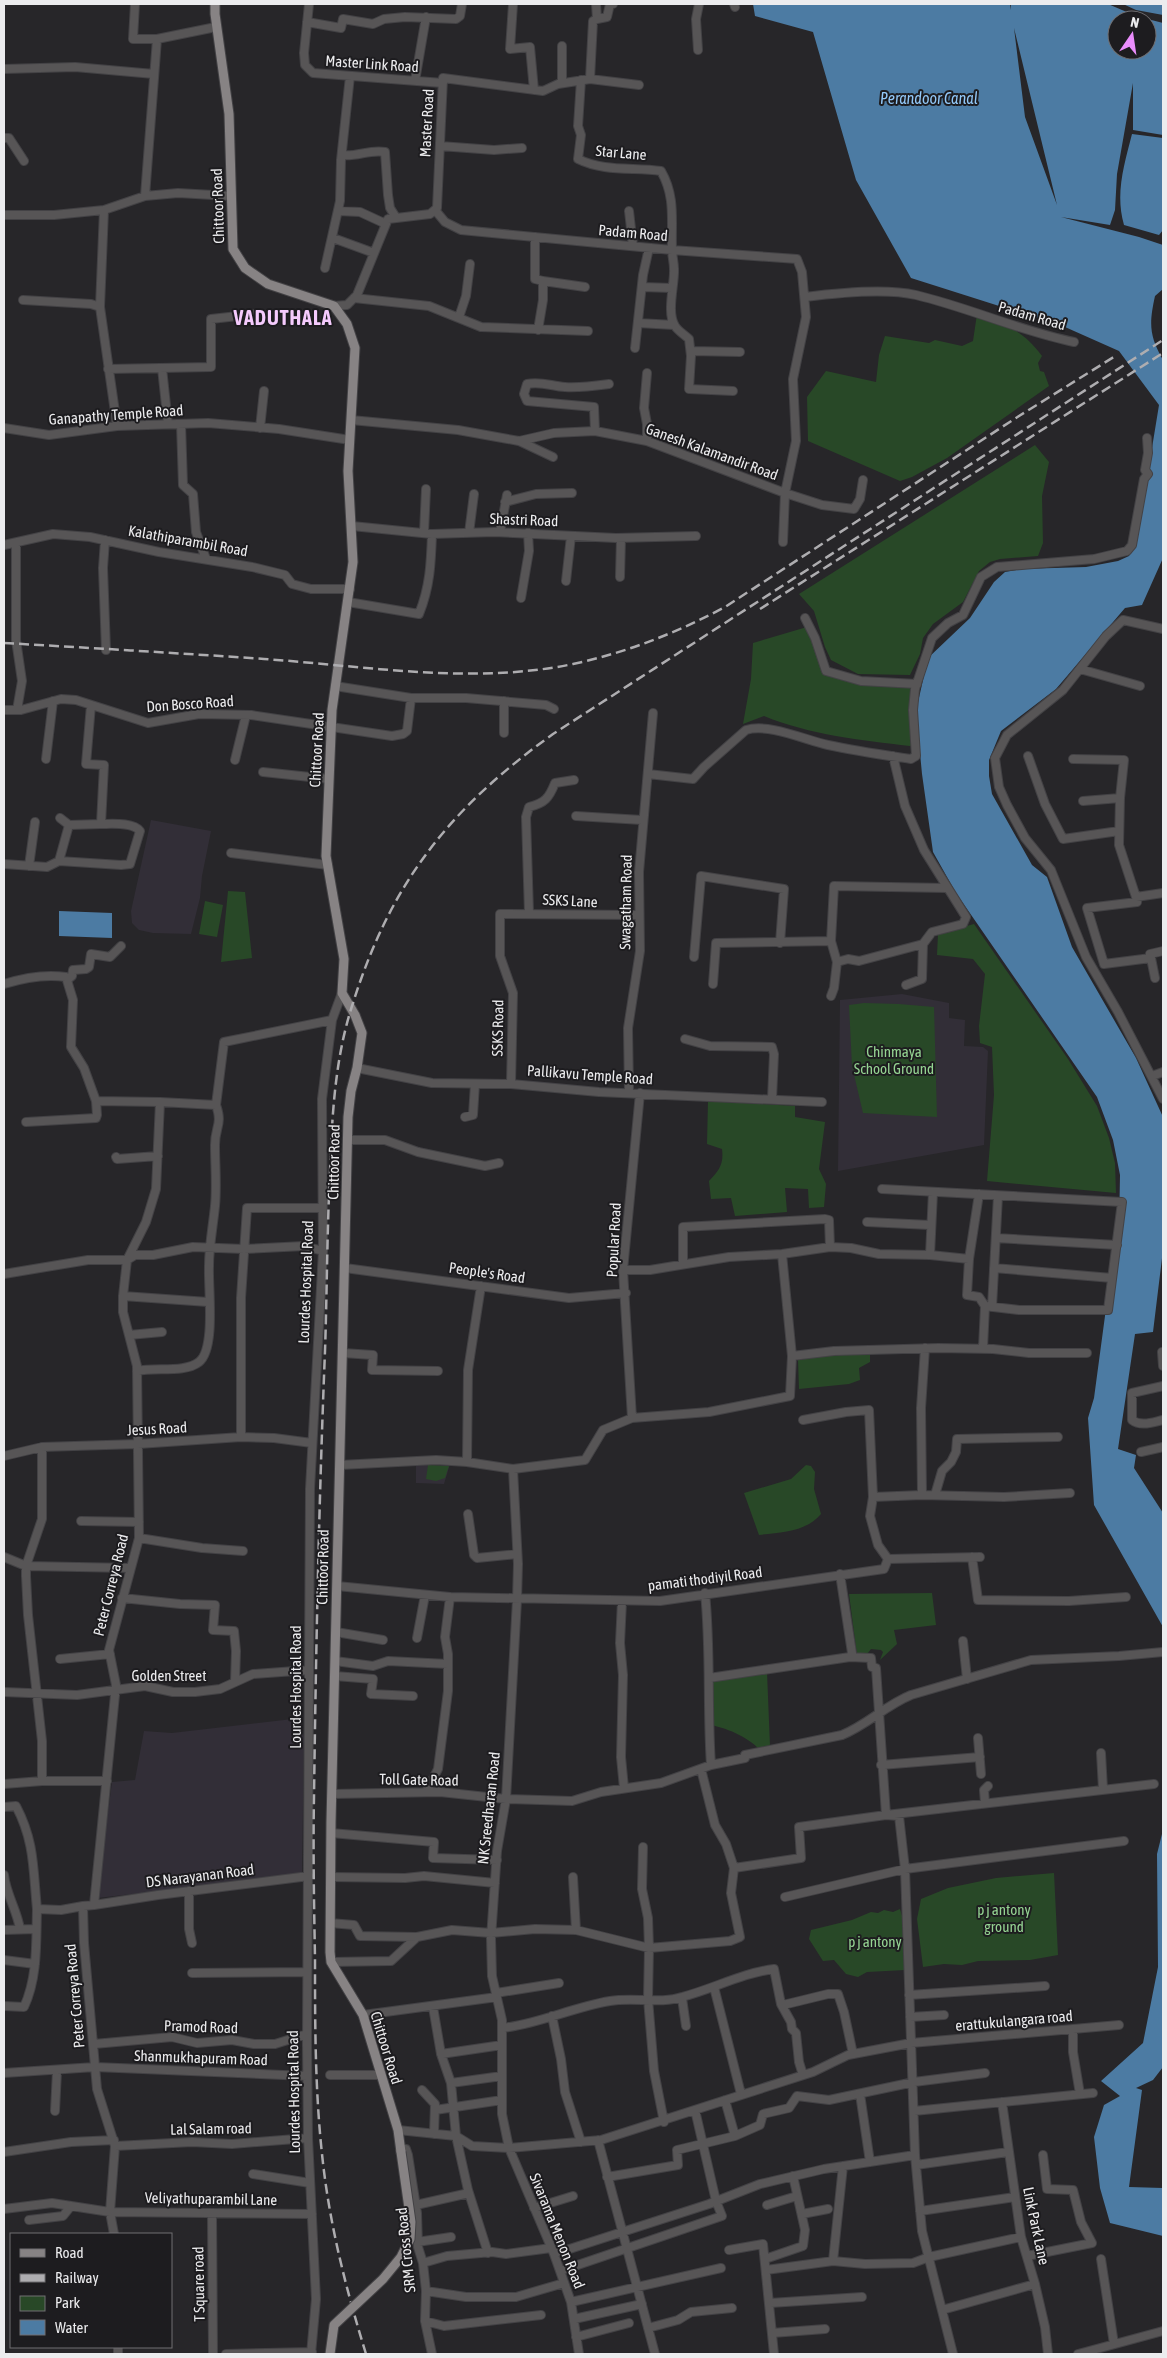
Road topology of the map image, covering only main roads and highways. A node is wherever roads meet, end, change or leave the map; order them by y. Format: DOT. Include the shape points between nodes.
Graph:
graph roads {
  1 [pos="215,4"];
  2 [pos="330,2354"];
  1 -- 2 [label="main road, Chittoor Road, bridge" via="229,114 233,249 245,268 268,284 334,306 347,324 355,348 348,471 354,562 335,686 326,856 344,959 342,993 362,1033 351,1091 348,1140 331,1833 331,1962 363,2015 398,2130 411,2222 410,2239 401,2257 383,2279 334,2325"];
}
